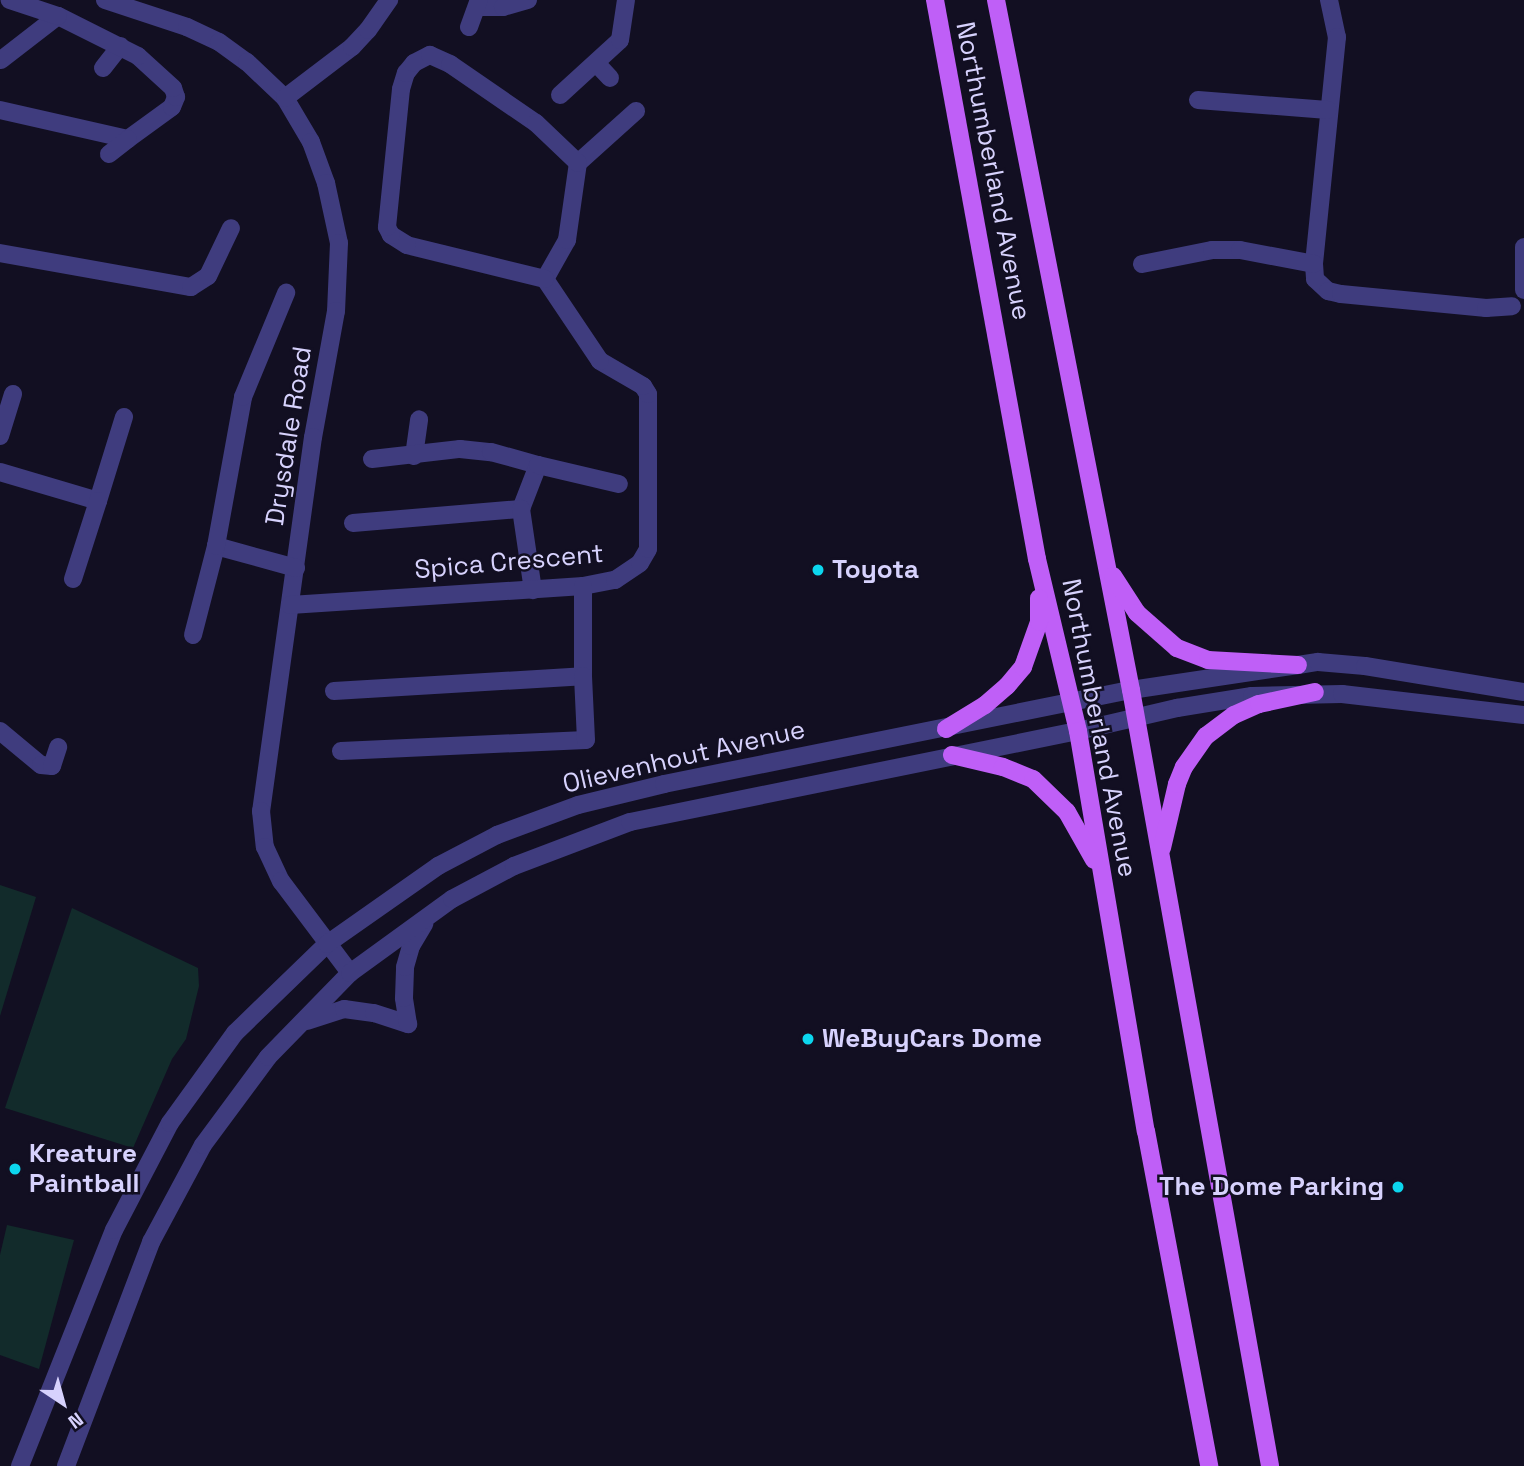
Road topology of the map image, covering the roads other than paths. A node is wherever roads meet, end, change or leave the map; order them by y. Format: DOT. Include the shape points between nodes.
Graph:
graph roads {
  1 [pos="10,0"];
  2 [pos="105,0"];
  3 [pos="389,0"];
  4 [pos="528,0"];
  5 [pos="626,0"];
  6 [pos="935,0"];
  7 [pos="996,0"];
  8 [pos="1329,0"];
  9 [pos="478,4"];
  10 [pos="58,16"];
  11 [pos="469,27"];
  12 [pos="120,46"];
  13 [pos="1,60"];
  14 [pos="597,64"];
  15 [pos="103,68"];
  16 [pos="610,78"];
  17 [pos="561,95"];
  18 [pos="285,97"];
  19 [pos="1198,100"];
  20 [pos="0,110"];
  21 [pos="1328,110"];
  22 [pos="636,111"];
  23 [pos="128,139"];
  24 [pos="109,154"];
  25 [pos="578,163"];
  26 [pos="231,228"];
  27 [pos="1524,247"];
  28 [pos="0,253"];
  29 [pos="1142,264"];
  30 [pos="1314,264"];
  31 [pos="545,279"];
  32 [pos="1524,290"];
  33 [pos="286,293"];
  34 [pos="1518,311"];
  35 [pos="13,394"];
  36 [pos="124,416"];
  37 [pos="419,419"];
  38 [pos="0,436"];
  39 [pos="414,456"];
  40 [pos="372,459"];
  41 [pos="538,466"];
  42 [pos="0,472"];
  43 [pos="618,484"];
  44 [pos="97,500"];
  45 [pos="521,509"];
  46 [pos="353,523"];
  47 [pos="216,546"];
  48 [pos="1037,559"];
  49 [pos="296,568"];
  50 [pos="1107,568"];
  51 [pos="73,579"];
  52 [pos="583,586"];
  53 [pos="533,590"];
  54 [pos="290,605"];
  55 [pos="193,635"];
  56 [pos="1298,665"];
  57 [pos="583,676"];
  58 [pos="1131,690"];
  59 [pos="334,691"];
  60 [pos="1315,692"];
  61 [pos="1524,692"];
  62 [pos="1072,703"];
  63 [pos="1524,715"];
  64 [pos="1136,718"];
  65 [pos="946,729"];
  66 [pos="0,731"];
  67 [pos="1078,731"];
  68 [pos="58,747"];
  69 [pos="341,751"];
  70 [pos="952,755"];
  71 [pos="1161,853"];
  72 [pos="1102,875"];
  73 [pos="429,915"];
  74 [pos="327,944"];
  75 [pos="350,973"];
  76 [pos="298,1026"];
  77 [pos="20,1466"];
  78 [pos="66,1466"];
  79 [pos="1209,1466"];
  80 [pos="1270,1466"];
  1 -- 10 [label="street"];
  2 -- 18 [label="street, Drysdale Road" via="219,42"];
  3 -- 18 [label="street" via="352,47"];
  4 -- 9 [label="street" via="503,7"];
  5 -- 14 [label="street" via="622,37"];
  6 -- 48 [label="main road, Northumberland Avenue"];
  7 -- 50 [label="main road, Northumberland Avenue"];
  8 -- 21 [label="street" via="1337,37"];
  9 -- 11 [label="street"];
  10 -- 12 [label="street"];
  10 -- 13 [label="street"];
  12 -- 15 [label="street"];
  12 -- 23 [label="street" via="148,64 173,88 176,97 172,107"];
  14 -- 16 [label="street"];
  14 -- 17 [label="street"];
  18 -- 49 [label="street, Drysdale Road" via="311,142 339,243 336,311"];
  19 -- 21 [label="street"];
  20 -- 23 [label="street"];
  21 -- 30 [label="street"];
  22 -- 25 [label="street"];
  23 -- 24 [label="street"];
  25 -- 31 [label="street" via="567,240"];
  25 -- 31 [label="street" via="536,123 441,58 430,55 406,73 386,220 391,235 407,245"];
  26 -- 28 [label="street" via="208,276 191,287"];
  27 -- 32 [label="street"];
  29 -- 30 [label="street" via="1212,250 1240,250"];
  30 -- 34 [label="street" via="1320,286 1341,294"];
  31 -- 52 [label="street, Spica Crescent" via="600,361 637,380 648,394 648,549 629,573"];
  32 -- 34 [label="street" via="1516,294"];
  33 -- 47 [label="street" via="243,397"];
  35 -- 38 [label="street"];
  36 -- 44 [label="street"];
  37 -- 39 [label="street"];
  39 -- 40 [label="street"];
  39 -- 41 [label="street" via="476,450"];
  41 -- 43 [label="street"];
  41 -- 45 [label="street"];
  42 -- 44 [label="street"];
  44 -- 51 [label="street"];
  45 -- 46 [label="street"];
  45 -- 53 [label="street"];
  47 -- 49 [label="street"];
  47 -- 55 [label="street"];
  48 -- 62 [label="main road, Northumberland Avenue"];
  48 -- 65 [label="main road" via="1039,622 1023,667 985,705"];
  49 -- 54 [label="street, Drysdale Road"];
  50 -- 56 [label="main road" via="1137,614 1177,648 1208,660"];
  50 -- 58 [label="main road, Northumberland Avenue"];
  52 -- 53 [label="street, Spica Crescent"];
  52 -- 57 [label="street"];
  53 -- 54 [label="street, Spica Crescent"];
  54 -- 74 [label="street, Drysdale Road" via="261,811 265,847 281,881"];
  56 -- 58 [label="street, Olievenhout Avenue"];
  56 -- 61 [label="street, Olievenhout Avenue" via="1365,666"];
  57 -- 59 [label="street"];
  57 -- 69 [label="street" via="586,740"];
  58 -- 62 [label="street, Olievenhout Avenue"];
  58 -- 64 [label="main road, Northumberland Avenue"];
  60 -- 63 [label="street, Olievenhout Avenue"];
  60 -- 64 [label="street, Olievenhout Avenue" via="1252,696"];
  60 -- 71 [label="main road" via="1259,704 1234,715 1206,736 1180,776"];
  62 -- 65 [label="street, Olievenhout Avenue"];
  62 -- 67 [label="main road, Northumberland Avenue"];
  64 -- 67 [label="street, Olievenhout Avenue"];
  64 -- 71 [label="main road, Northumberland Avenue"];
  65 -- 74 [label="street, Olievenhout Avenue" via="578,805 497,835 438,866"];
  66 -- 68 [label="street" via="50,774"];
  67 -- 70 [label="street, Olievenhout Avenue"];
  67 -- 72 [label="main road, Northumberland Avenue"];
  70 -- 72 [label="main road" via="1014,770 1050,793 1068,811"];
  70 -- 73 [label="street, Olievenhout Avenue" via="630,822 514,866"];
  71 -- 80 [label="main road, Northumberland Avenue"];
  72 -- 79 [label="main road, Northumberland Avenue"];
  73 -- 75 [label="street, Olievenhout Avenue"];
  73 -- 76 [label="street" via="405,967 408,1024 344,1009"];
  74 -- 75 [label="street, Drysdale Road"];
  74 -- 77 [label="street, Olievenhout Avenue" via="235,1033 170,1123 114,1230"];
  75 -- 76 [label="street, Olievenhout Avenue"];
  76 -- 78 [label="street, Olievenhout Avenue" via="268,1057 203,1145 151,1242"];
}
